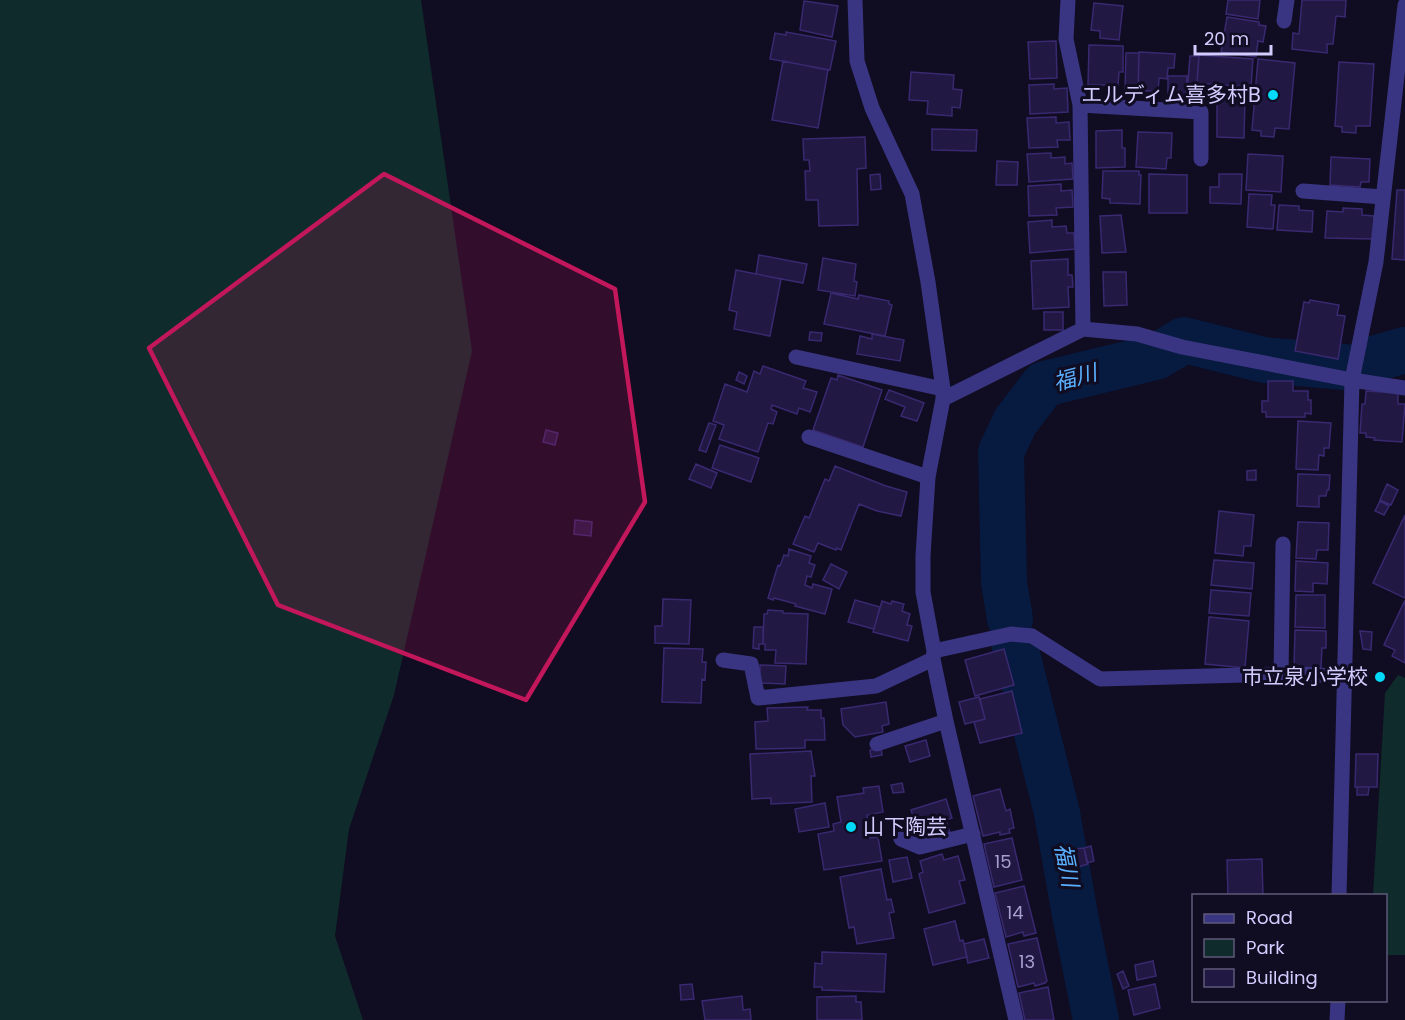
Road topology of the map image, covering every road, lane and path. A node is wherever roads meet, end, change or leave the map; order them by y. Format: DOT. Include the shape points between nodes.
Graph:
graph roads {
  1 [pos="855,0"];
  2 [pos="1068,0"];
  3 [pos="1287,0"];
  4 [pos="1405,5"];
  5 [pos="1284,21"];
  6 [pos="1080,105"];
  7 [pos="1201,159"];
  8 [pos="1303,191"];
  9 [pos="1383,197"];
  10 [pos="1083,329"];
  11 [pos="796,357"];
  12 [pos="1352,380"];
  13 [pos="1405,388"];
  14 [pos="943,394"];
  15 [pos="809,436"];
  16 [pos="928,477"];
  17 [pos="1282,544"];
  18 [pos="933,655"];
  19 [pos="723,660"];
  20 [pos="1281,674"];
  21 [pos="1344,676"];
  22 [pos="946,722"];
  23 [pos="877,744"];
  24 [pos="973,834"];
  25 [pos="901,839"];
  26 [pos="1340,894"];
  27 [pos="1338,1002"];
  28 [pos="1016,1020"];
  29 [pos="1337,1020"];
  1 -- 14 [label="street" via="857,61 872,108 912,194"];
  2 -- 6 [label="street" via="1066,39"];
  3 -- 5 [label="street"];
  4 -- 9 [label="street"];
  6 -- 7 [label="street" via="1201,112"];
  6 -- 10 [label="street"];
  8 -- 9 [label="street"];
  9 -- 12 [label="street" via="1376,262"];
  10 -- 12 [label="street" via="1137,334"];
  10 -- 14 [label="street"];
  11 -- 14 [label="street"];
  12 -- 13 [label="street"];
  12 -- 21 [label="street"];
  14 -- 16 [label="street"];
  15 -- 16 [label="street"];
  16 -- 18 [label="street" via="923,592"];
  17 -- 20 [label="street"];
  18 -- 19 [label="street" via="876,686 758,698 751,664"];
  18 -- 20 [label="street" via="1011,634 1032,636 1100,679"];
  18 -- 22 [label="street"];
  20 -- 21 [label="street"];
  21 -- 26 [label="street"];
  22 -- 23 [label="street"];
  22 -- 24 [label="street"];
  24 -- 25 [label="street" via="920,848"];
  24 -- 28 [label="street"];
  27 -- 29 [label="street"];
}
